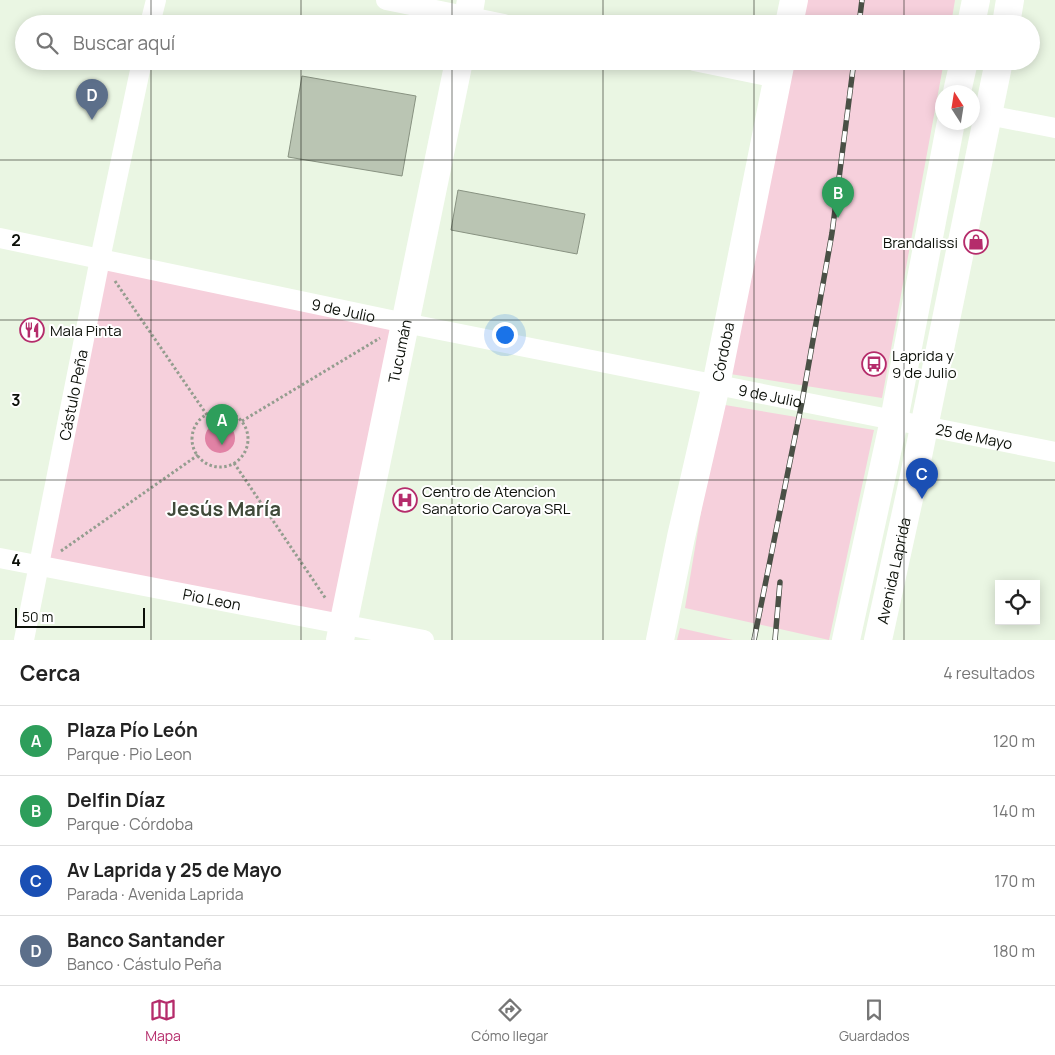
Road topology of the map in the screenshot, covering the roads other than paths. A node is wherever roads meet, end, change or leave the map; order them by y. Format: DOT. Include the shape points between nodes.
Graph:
graph roads {
  1 [pos="156,0"];
  2 [pos="386,0"];
  3 [pos="794,0"];
  4 [pos="976,0"];
  5 [pos="1010,0"];
  6 [pos="469,13"];
  7 [pos="152,15"];
  8 [pos="791,15"];
  9 [pos="974,15"];
  10 [pos="1008,15"];
  11 [pos="140,70"];
  12 [pos="457,70"];
  13 [pos="779,70"];
  14 [pos="962,70"];
  15 [pos="995,70"];
  16 [pos="959,85"];
  17 [pos="980,114"];
  18 [pos="1055,128"];
  19 [pos="949,130"];
  20 [pos="977,130"];
  21 [pos="0,238"];
  22 [pos="100,259"];
  23 [pos="405,323"];
  24 [pos="716,385"];
  25 [pos="894,420"];
  26 [pos="924,426"];
  27 [pos="1055,452"];
  28 [pos="0,558"];
  29 [pos="39,567"];
  30 [pos="341,632"];
  31 [pos="24,640"];
  32 [pos="424,640"];
  33 [pos="660,640"];
  34 [pos="846,640"];
  35 [pos="878,640"];
  1 -- 7 [label="street"];
  2 -- 6 [label="street"];
  3 -- 8 [label="main road"];
  4 -- 9 [label="main road"];
  5 -- 10 [label="main road"];
  11 -- 22 [label="street, Cástulo Peña"];
  12 -- 23 [label="main road, Tucumán"];
  13 -- 24 [label="main road, Córdoba"];
  14 -- 16 [label="main road"];
  15 -- 17 [label="main road, Avenida Laprida"];
  17 -- 18 [label="street"];
  19 -- 25 [label="main road, Avenida Laprida"];
  20 -- 26 [label="main road, Avenida Laprida"];
  21 -- 22 [label="street, 9 de Julio"];
  22 -- 23 [label="street, 9 de Julio"];
  22 -- 29 [label="street, Cástulo Peña"];
  23 -- 24 [label="street, 9 de Julio"];
  23 -- 30 [label="main road, Tucumán"];
  24 -- 25 [label="street, 9 de Julio"];
  24 -- 33 [label="main road, Córdoba"];
  25 -- 26 [label="street, 25 de Mayo"];
  25 -- 34 [label="main road, Avenida Laprida"];
  26 -- 27 [label="street, 25 de Mayo"];
  26 -- 35 [label="main road, Avenida Laprida"];
  28 -- 29 [label="street, Pio Leon"];
  29 -- 30 [label="street, Pio Leon"];
  29 -- 31 [label="street, Cástulo Peña"];
  30 -- 32 [label="street, Pio Leon"];
}
